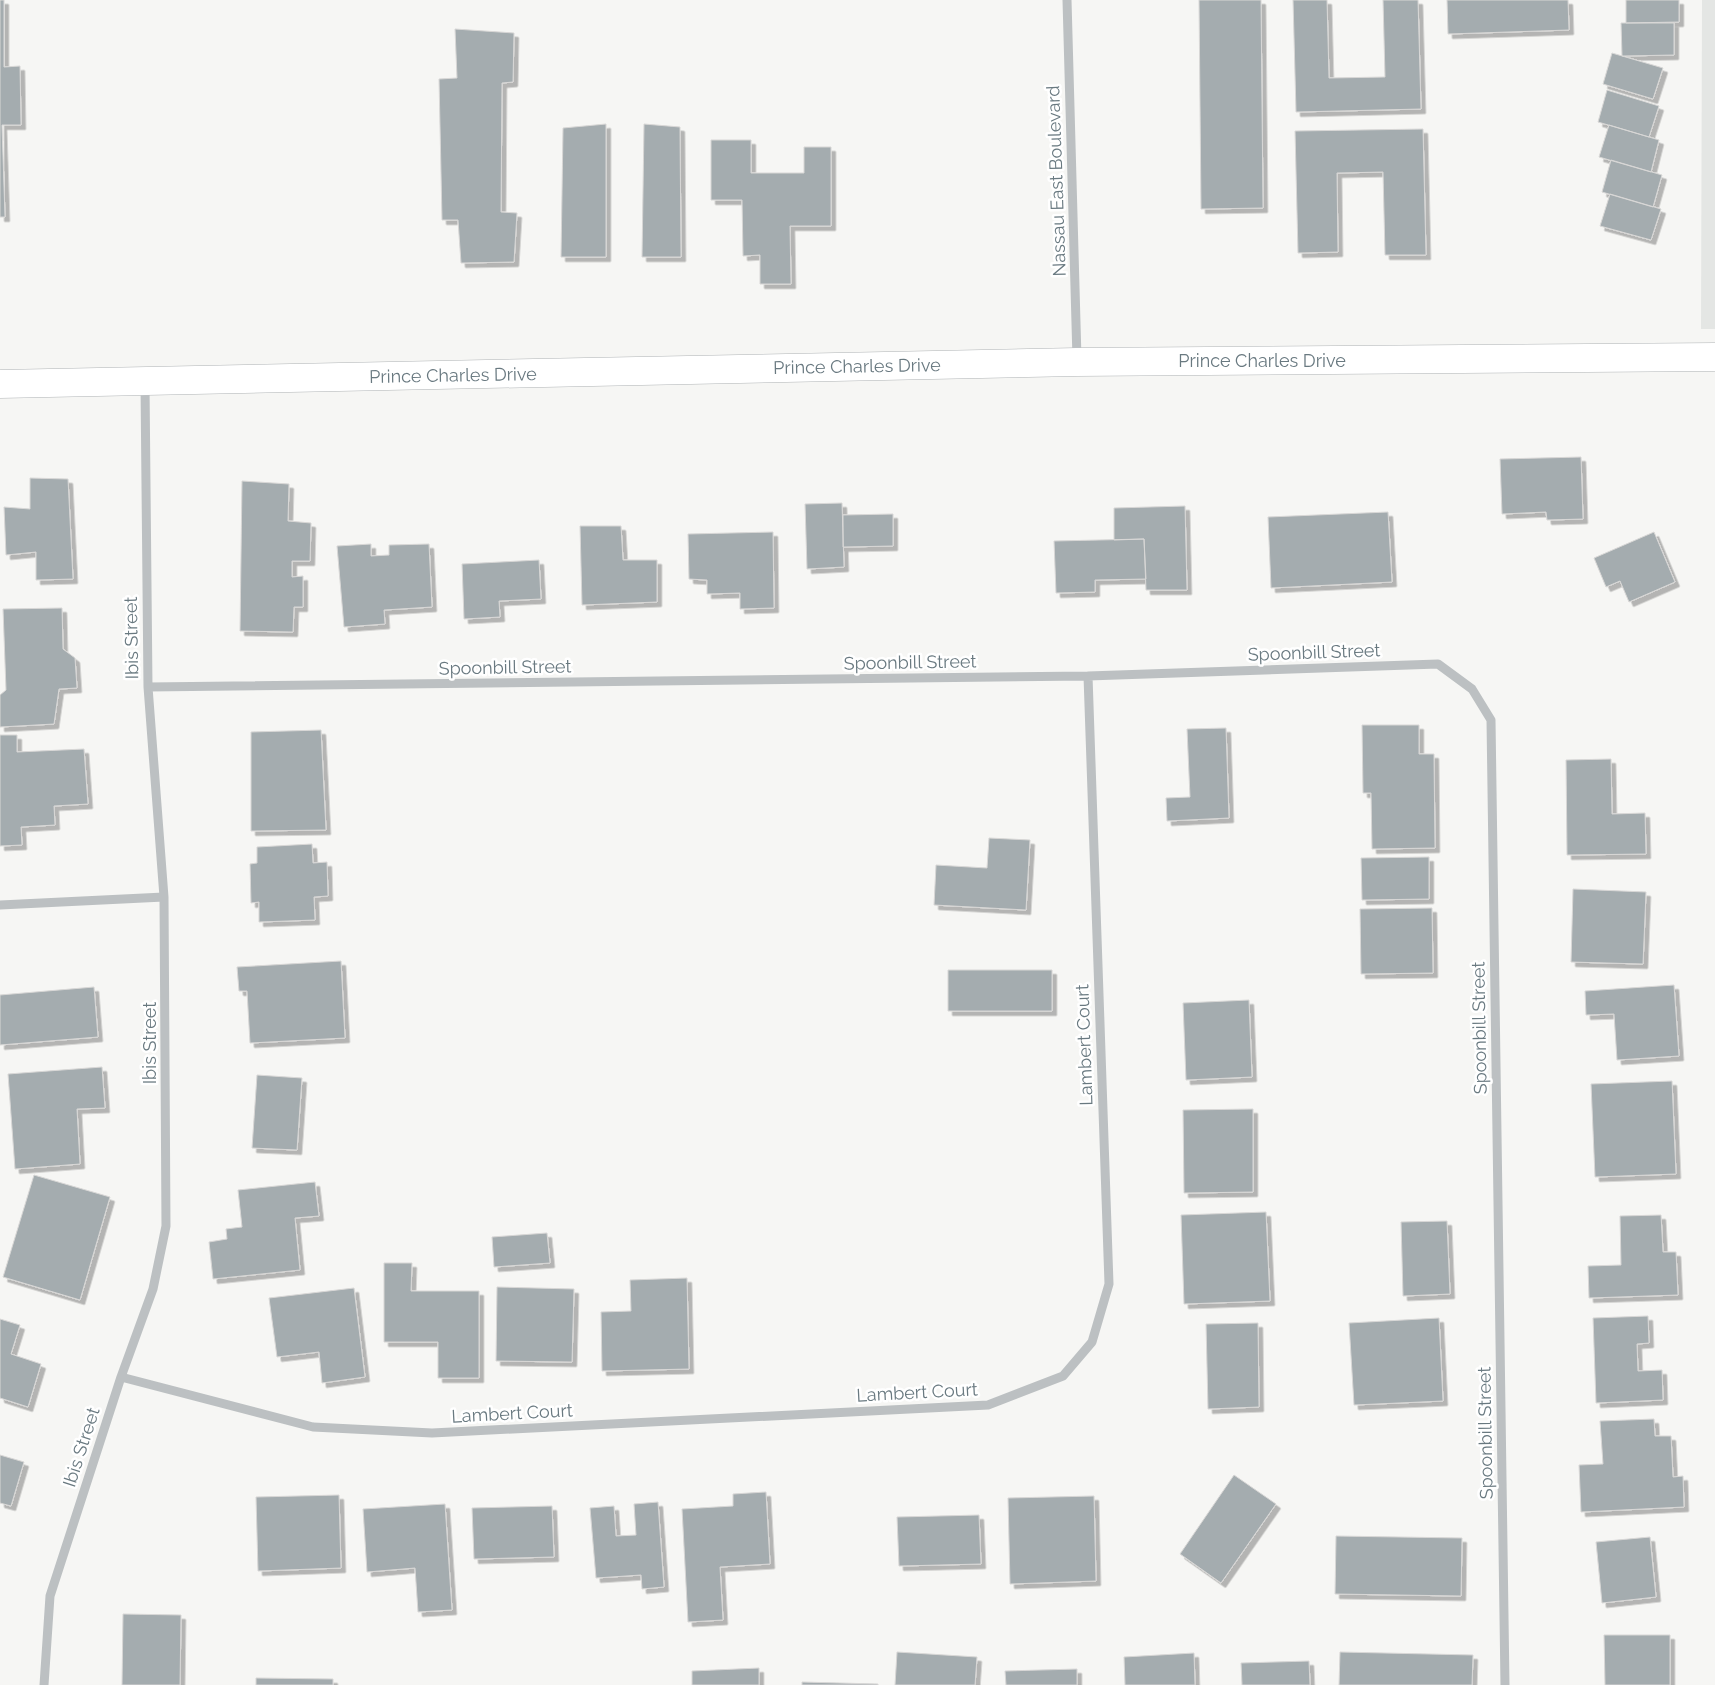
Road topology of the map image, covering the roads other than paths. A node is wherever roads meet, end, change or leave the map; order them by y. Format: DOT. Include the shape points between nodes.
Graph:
graph roads {
  1 [pos="1067,0"];
  2 [pos="1715,357"];
  3 [pos="1077,362"];
  4 [pos="144,382"];
  5 [pos="0,384"];
  6 [pos="1088,676"];
  7 [pos="148,687"];
  8 [pos="164,897"];
  9 [pos="0,905"];
  10 [pos="121,1377"];
  11 [pos="44,1685"];
  12 [pos="1505,1685"];
  1 -- 3 [label="street, Nassau East Boulevard"];
  2 -- 3 [label="highway, Prince Charles Drive"];
  3 -- 4 [label="highway, Prince Charles Drive"];
  4 -- 5 [label="highway, Prince Charles Drive"];
  4 -- 7 [label="street, Ibis Street"];
  6 -- 7 [label="street, Spoonbill Street"];
  6 -- 10 [label="street, Lambert Court" via="1109,1284 1092,1342 1063,1376 988,1405 432,1433 313,1428"];
  6 -- 12 [label="street, Spoonbill Street" via="1438,664 1472,689 1491,720"];
  7 -- 8 [label="street, Ibis Street"];
  8 -- 9 [label="street"];
  8 -- 10 [label="street, Ibis Street" via="166,1226 153,1289"];
  10 -- 11 [label="street, Ibis Street" via="50,1596"];
}
